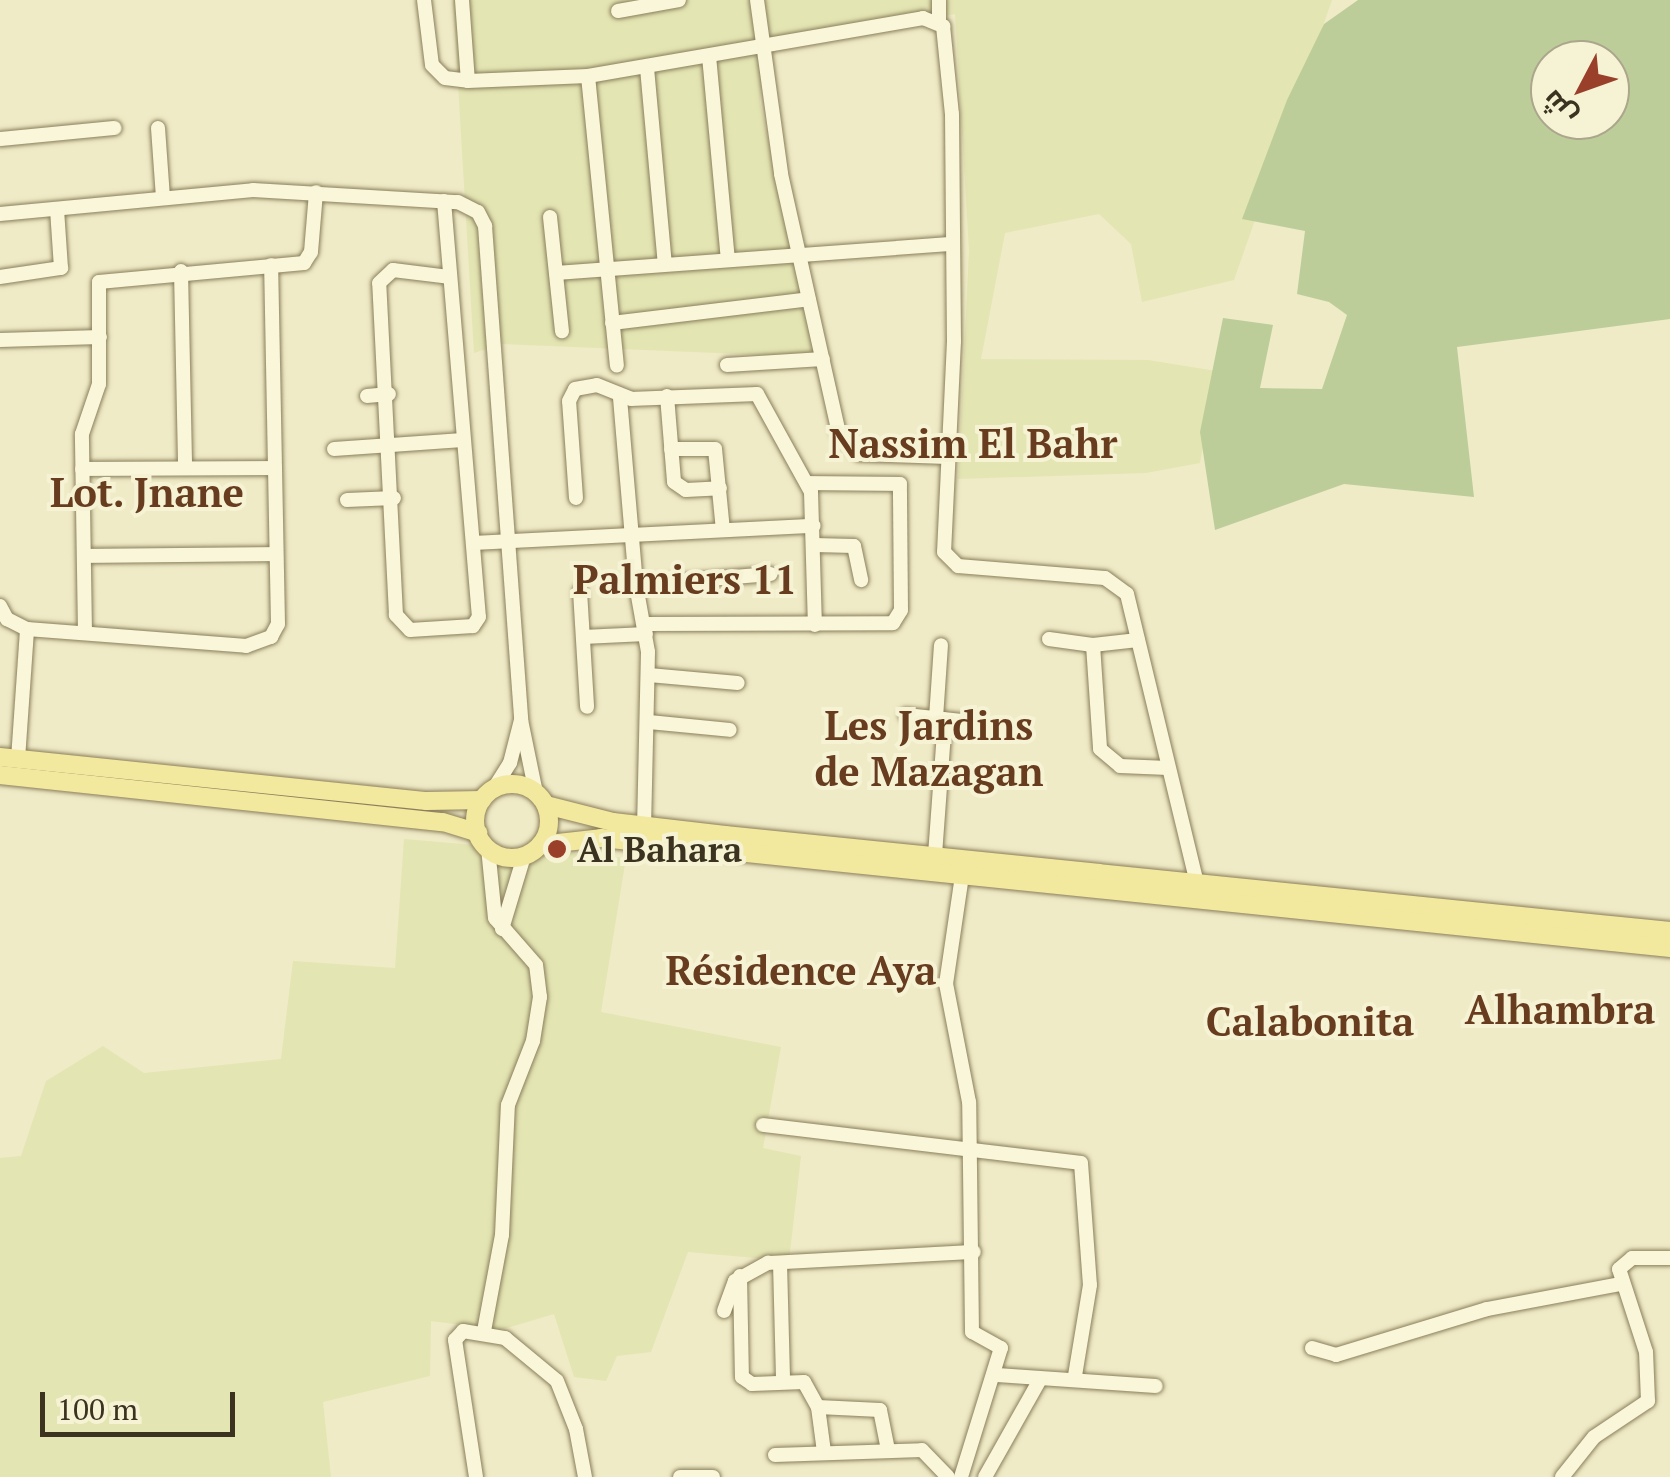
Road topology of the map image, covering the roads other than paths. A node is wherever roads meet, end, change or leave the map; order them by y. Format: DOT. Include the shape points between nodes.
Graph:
graph roads {
  1 [pos="424,0"];
  2 [pos="462,0"];
  3 [pos="679,0"];
  4 [pos="756,0"];
  5 [pos="939,0"];
  6 [pos="618,11"];
  7 [pos="939,22"];
  8 [pos="763,48"];
  9 [pos="709,56"];
  10 [pos="647,68"];
  11 [pos="588,76"];
  12 [pos="468,82"];
  13 [pos="114,128"];
  14 [pos="158,128"];
  15 [pos="0,139"];
  16 [pos="316,192"];
  17 [pos="163,198"];
  18 [pos="444,201"];
  19 [pos="56,209"];
  20 [pos="0,214"];
  21 [pos="550,217"];
  22 [pos="952,244"];
  23 [pos="799,254"];
  24 [pos="728,260"];
  25 [pos="270,264"];
  26 [pos="665,264"];
  27 [pos="607,269"];
  28 [pos="181,271"];
  29 [pos="556,274"];
  30 [pos="0,277"];
  31 [pos="449,278"];
  32 [pos="809,299"];
  33 [pos="612,323"];
  34 [pos="562,332"];
  35 [pos="100,337"];
  36 [pos="0,340"];
  37 [pos="823,359"];
  38 [pos="616,366"];
  39 [pos="727,366"];
  40 [pos="388,394"];
  41 [pos="367,396"];
  42 [pos="667,396"];
  43 [pos="620,398"];
  44 [pos="464,440"];
  45 [pos="392,445"];
  46 [pos="334,449"];
  47 [pos="671,450"];
  48 [pos="948,457"];
  49 [pos="185,468"];
  50 [pos="275,468"];
  51 [pos="82,469"];
  52 [pos="808,484"];
  53 [pos="720,488"];
  54 [pos="394,498"];
  55 [pos="576,498"];
  56 [pos="347,500"];
  57 [pos="814,526"];
  58 [pos="723,530"];
  59 [pos="632,534"];
  60 [pos="510,540"];
  61 [pos="473,543"];
  62 [pos="814,545"];
  63 [pos="276,554"];
  64 [pos="84,556"];
  65 [pos="771,574"];
  66 [pos="862,580"];
  67 [pos="636,585"];
  68 [pos="580,590"];
  69 [pos="0,606"];
  70 [pos="815,624"];
  71 [pos="27,629"];
  72 [pos="645,629"];
  73 [pos="85,634"];
  74 [pos="583,637"];
  75 [pos="1049,639"];
  76 [pos="1138,640"];
  77 [pos="941,645"];
  78 [pos="1093,645"];
  79 [pos="649,675"];
  80 [pos="738,683"];
  81 [pos="587,707"];
  82 [pos="906,715"];
  83 [pos="941,718"];
  84 [pos="521,720"];
  85 [pos="962,720"];
  86 [pos="648,722"];
  87 [pos="730,730"];
  88 [pos="9,758"];
  89 [pos="1168,768"];
  90 [pos="0,775"];
  91 [pos="487,795"];
  92 [pos="541,799"];
  93 [pos="644,825"];
  94 [pos="483,841"];
  95 [pos="540,845"];
  96 [pos="934,855"];
  97 [pos="524,856"];
  98 [pos="962,875"];
  99 [pos="1198,883"];
  100 [pos="502,928"];
  101 [pos="1670,931"];
  102 [pos="1670,948"];
  103 [pos="763,1125"];
  104 [pos="970,1149"];
  105 [pos="974,1252"];
  106 [pos="1670,1258"];
  107 [pos="780,1263"];
  108 [pos="740,1276"];
  109 [pos="1622,1284"];
  110 [pos="724,1311"];
  111 [pos="484,1331"];
  112 [pos="1312,1348"];
  113 [pos="997,1375"];
  114 [pos="1075,1376"];
  115 [pos="783,1379"];
  116 [pos="1039,1381"];
  117 [pos="1156,1386"];
  118 [pos="818,1407"];
  119 [pos="888,1450"];
  120 [pos="824,1452"];
  121 [pos="775,1454"];
  122 [pos="476,1477"];
  123 [pos="585,1477"];
  124 [pos="680,1477"];
  125 [pos="713,1477"];
  126 [pos="948,1477"];
  127 [pos="962,1477"];
  128 [pos="986,1477"];
  129 [pos="1562,1477"];
  1 -- 12 [label="street" via="432,66 445,78"];
  2 -- 12 [label="street"];
  3 -- 6 [label="street"];
  4 -- 8 [label="street"];
  5 -- 7 [label="street"];
  7 -- 8 [label="street" via="923,18"];
  7 -- 22 [label="street" via="949,57"];
  8 -- 9 [label="street"];
  8 -- 23 [label="street"];
  9 -- 10 [label="street"];
  9 -- 24 [label="street"];
  10 -- 11 [label="street"];
  10 -- 26 [label="street"];
  11 -- 12 [label="street"];
  11 -- 27 [label="street"];
  13 -- 15 [label="street"];
  14 -- 17 [label="street"];
  16 -- 17 [label="street"];
  16 -- 18 [label="street"];
  16 -- 25 [label="street" via="308,260"];
  17 -- 19 [label="street"];
  18 -- 31 [label="street"];
  18 -- 60 [label="street" via="473,207 485,226"];
  19 -- 20 [label="street"];
  19 -- 30 [label="street" via="61,268"];
  21 -- 29 [label="street"];
  22 -- 23 [label="street"];
  22 -- 48 [label="street"];
  23 -- 24 [label="street"];
  23 -- 32 [label="street"];
  24 -- 26 [label="street"];
  25 -- 28 [label="street"];
  25 -- 50 [label="street"];
  26 -- 27 [label="street"];
  27 -- 29 [label="street"];
  27 -- 33 [label="street"];
  28 -- 35 [label="street" via="101,279"];
  28 -- 49 [label="street"];
  29 -- 34 [label="street"];
  31 -- 40 [label="street" via="393,270 381,278"];
  31 -- 44 [label="street"];
  32 -- 33 [label="street"];
  32 -- 37 [label="street"];
  33 -- 38 [label="street"];
  35 -- 36 [label="street"];
  35 -- 51 [label="street" via="99,384 84,426"];
  37 -- 39 [label="street"];
  37 -- 48 [label="street" via="839,433 850,448"];
  40 -- 41 [label="street"];
  40 -- 45 [label="street"];
  42 -- 43 [label="street"];
  42 -- 47 [label="street"];
  42 -- 52 [label="street" via="756,394"];
  43 -- 55 [label="street" via="597,385 572,393"];
  43 -- 59 [label="street"];
  44 -- 45 [label="street"];
  44 -- 61 [label="street"];
  45 -- 46 [label="street"];
  45 -- 54 [label="street"];
  47 -- 53 [label="street" via="677,486"];
  47 -- 53 [label="street" via="713,447"];
  48 -- 76 [label="street" via="943,547 950,562 1111,580 1130,600"];
  49 -- 50 [label="street"];
  49 -- 51 [label="street"];
  50 -- 63 [label="street"];
  51 -- 64 [label="street"];
  52 -- 57 [label="street"];
  52 -- 70 [label="street" via="892,480 902,490 897,620"];
  53 -- 58 [label="street"];
  54 -- 56 [label="street"];
  54 -- 61 [label="street" via="396,615 406,628 476,624"];
  57 -- 58 [label="street"];
  57 -- 62 [label="street"];
  58 -- 59 [label="street"];
  59 -- 60 [label="street"];
  59 -- 67 [label="street"];
  60 -- 61 [label="street"];
  60 -- 84 [label="street"];
  62 -- 66 [label="street" via="854,546"];
  62 -- 70 [label="street"];
  63 -- 64 [label="street"];
  63 -- 73 [label="street" via="278,624 260,644"];
  64 -- 73 [label="street"];
  65 -- 67 [label="street"];
  67 -- 72 [label="street"];
  68 -- 74 [label="street"];
  69 -- 71 [label="street" via="7,619"];
  70 -- 72 [label="street"];
  71 -- 73 [label="street"];
  71 -- 88 [label="street"];
  72 -- 74 [label="street"];
  72 -- 79 [label="street"];
  74 -- 81 [label="street"];
  75 -- 78 [label="street"];
  76 -- 78 [label="street"];
  76 -- 89 [label="street"];
  77 -- 83 [label="street"];
  78 -- 89 [label="street" via="1100,748 1128,768"];
  79 -- 80 [label="street"];
  79 -- 86 [label="street"];
  82 -- 83 [label="street"];
  83 -- 85 [label="street"];
  83 -- 96 [label="street"];
  84 -- 91 [label="street" via="510,763"];
  84 -- 92 [label="street"];
  86 -- 87 [label="street"];
  86 -- 93 [label="street"];
  88 -- 91 [label="main road" via="427,801"];
  89 -- 99 [label="street"];
  90 -- 94 [label="main road" via="443,822"];
  91 -- 92 [label="main road" via="515,784"];
  91 -- 94 [label="main road"];
  92 -- 93 [label="main road"];
  92 -- 95 [label="main road" via="549,822"];
  93 -- 96 [label="main road"];
  94 -- 97 [label="main road"];
  94 -- 100 [label="street"];
  95 -- 97 [label="main road"];
  95 -- 98 [label="main road" via="601,838"];
  96 -- 99 [label="main road"];
  97 -- 100 [label="street"];
  98 -- 102 [label="main road"];
  98 -- 104 [label="street" via="946,984 968,1083"];
  99 -- 101 [label="main road"];
  100 -- 111 [label="street" via="536,965 540,997 533,1041 510,1094 502,1235"];
  103 -- 104 [label="street"];
  104 -- 105 [label="street"];
  104 -- 114 [label="street" via="1082,1166 1090,1285"];
  105 -- 107 [label="street"];
  105 -- 113 [label="street" via="972,1332 999,1344"];
  106 -- 109 [label="street" via="1627,1260 1619,1268"];
  107 -- 108 [label="street"];
  107 -- 115 [label="street"];
  108 -- 110 [label="street"];
  108 -- 115 [label="street" via="740,1374 752,1384"];
  109 -- 112 [label="street" via="1487,1309 1336,1355"];
  109 -- 129 [label="street" via="1646,1352 1648,1402 1594,1437"];
  111 -- 122 [label="street" via="462,1331 455,1340"];
  111 -- 123 [label="street" via="518,1346 557,1381"];
  113 -- 116 [label="street"];
  113 -- 127 [label="street"];
  114 -- 116 [label="street"];
  114 -- 117 [label="street"];
  115 -- 118 [label="street" via="801,1380"];
  116 -- 128 [label="street"];
  118 -- 119 [label="street" via="877,1408"];
  118 -- 120 [label="street"];
  119 -- 120 [label="street"];
  119 -- 126 [label="street" via="922,1450"];
  120 -- 121 [label="street"];
  124 -- 125 [label="street"];
}
